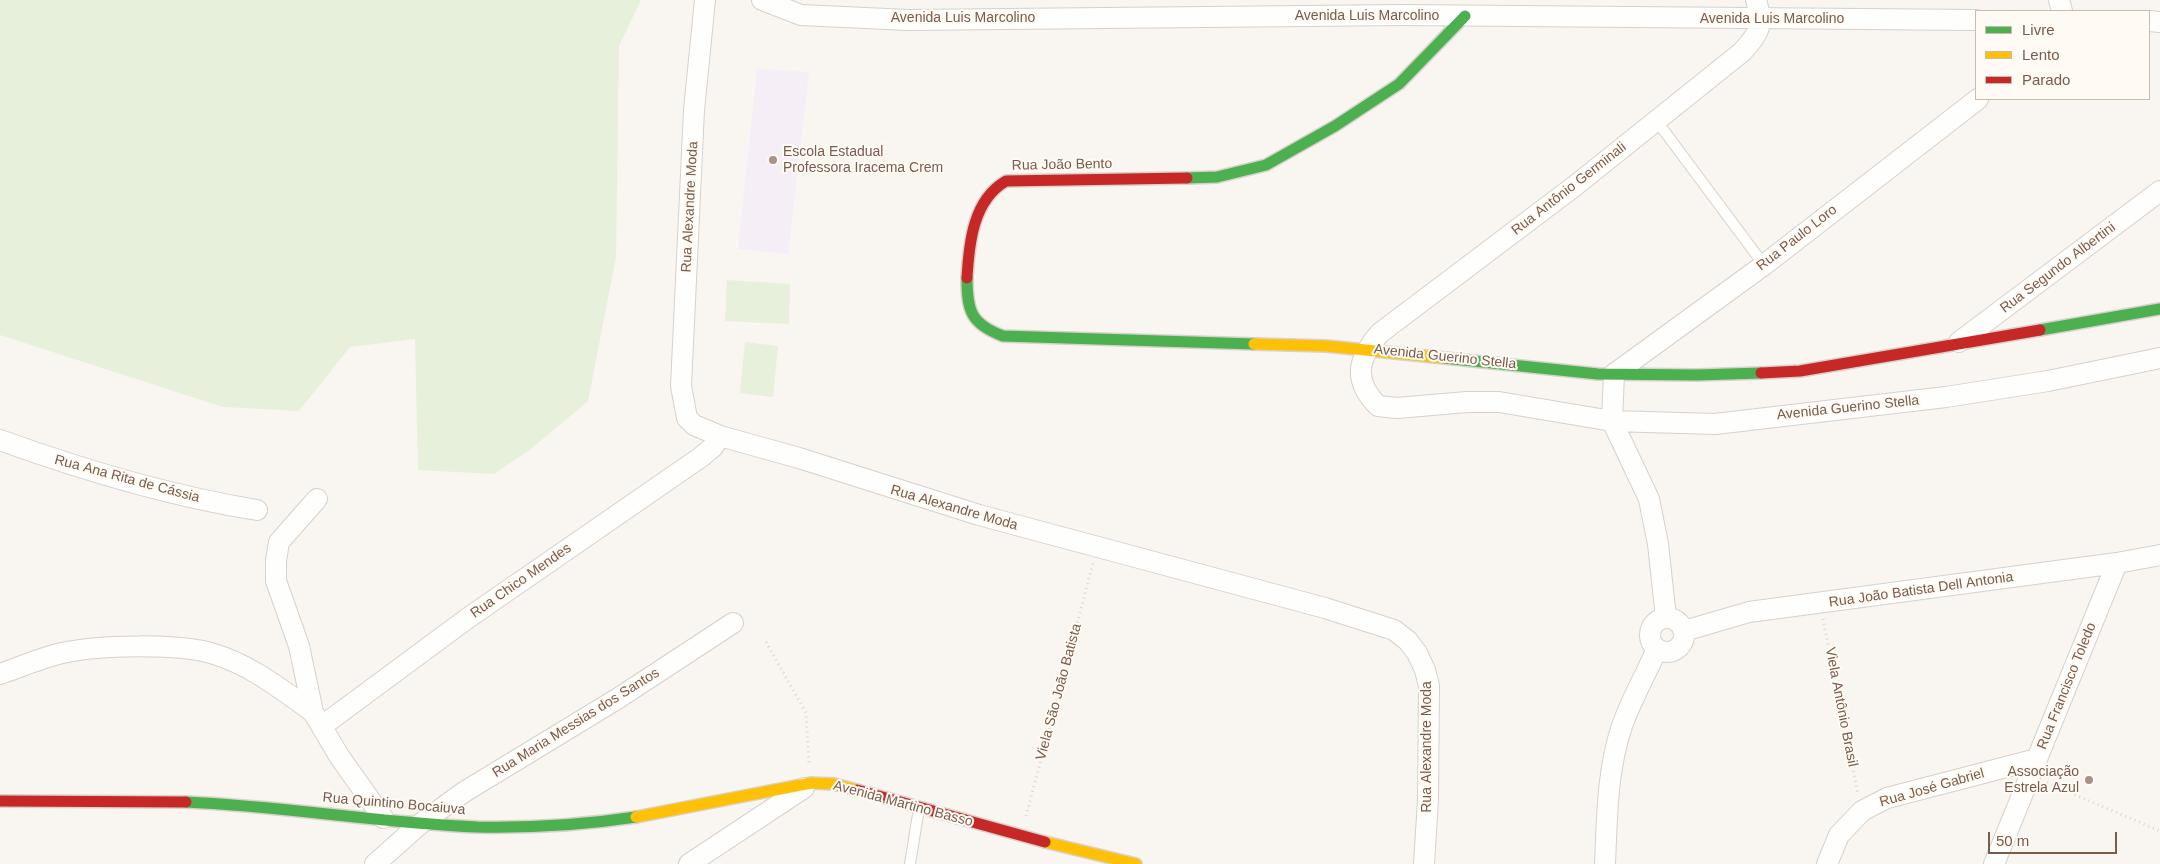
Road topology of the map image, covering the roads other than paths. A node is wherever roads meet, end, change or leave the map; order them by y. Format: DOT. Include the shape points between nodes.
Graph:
graph roads {
  1 [pos="705,0"];
  2 [pos="762,0"];
  3 [pos="1333,8"];
  4 [pos="1759,9"];
  5 [pos="1465,16"];
  6 [pos="1975,20"];
  7 [pos="1977,100"];
  8 [pos="1656,120"];
  9 [pos="2160,191"];
  10 [pos="1764,265"];
  11 [pos="2160,309"];
  12 [pos="1956,345"];
  13 [pos="1365,349"];
  14 [pos="2160,358"];
  15 [pos="1614,374"];
  16 [pos="1612,421"];
  17 [pos="720,436"];
  18 [pos="0,440"];
  19 [pos="317,499"];
  20 [pos="257,510"];
  21 [pos="2160,554"];
  22 [pos="2117,563"];
  23 [pos="1666,618"];
  24 [pos="733,623"];
  25 [pos="1684,632"];
  26 [pos="1657,649"];
  27 [pos="0,674"];
  28 [pos="317,719"];
  29 [pos="2034,768"];
  30 [pos="811,784"];
  31 [pos="0,801"];
  32 [pos="919,807"];
  33 [pos="383,818"];
  34 [pos="420,824"];
  35 [pos="375,864"];
  36 [pos="688,864"];
  37 [pos="910,864"];
  38 [pos="1136,864"];
  39 [pos="1424,864"];
  40 [pos="1606,864"];
  41 [pos="1827,864"];
  42 [pos="1994,864"];
  1 -- 17 [label="street, Rua Alexandre Moda" via="694,110 681,386 687,418 694,425"];
  2 -- 3 [label="street, Avenida Luis Marcolino" via="801,15 908,20"];
  3 -- 5 [label="street, Avenida Luis Marcolino"];
  4 -- 5 [label="street, Avenida Luis Marcolino"];
  4 -- 6 [label="street, Avenida Luis Marcolino"];
  4 -- 8 [label="street, Rua Antônio Germinali" via="1754,38 1742,52"];
  5 -- 13 [label="street, Rua João Bento" via="1399,84 1335,126 1266,165 1217,177 1006,181 993,188 986,198 973,230 968,308 976,323 1003,336"];
  7 -- 10 [label="street, Rua Paulo Loro"];
  8 -- 10 [label="lane"];
  8 -- 13 [label="street, Rua Antônio Germinali" via="1576,185 1380,333"];
  9 -- 12 [label="street, Rua Segundo Albertini"];
  10 -- 15 [label="street, Rua Paulo Loro"];
  11 -- 12 [label="street, Avenida Guerino Stella"];
  12 -- 15 [label="street, Avenida Guerino Stella" via="1800,371"];
  13 -- 15 [label="street, Avenida Guerino Stella"];
  13 -- 16 [label="street, Avenida Guerino Stella" via="1362,377 1370,397 1378,406 1397,408 1499,402"];
  14 -- 16 [label="street, Avenida Guerino Stella" via="2048,381 1936,398 1715,424"];
  15 -- 16 [label="street"];
  16 -- 23 [label="street" via="1649,499 1658,544"];
  17 -- 28 [label="street, Rua Chico Mendes" via="701,457"];
  17 -- 39 [label="street, Rua Alexandre Moda" via="979,515 1325,608 1394,630 1417,653 1426,670 1429,686"];
  18 -- 20 [label="street, Rua Ana Rita de Cássia" via="76,466 215,503"];
  19 -- 28 [label="street" via="279,542 276,581 299,646"];
  21 -- 22 [label="street, Rua João Batista Dell Antonia"];
  22 -- 25 [label="street, Rua João Batista Dell Antonia" via="1750,612"];
  22 -- 29 [label="street, Rua Francisco Toledo"];
  23 -- 25 [label="street" via="1677,621"];
  23 -- 26 [label="street" via="1652,628 1651,639"];
  24 -- 34 [label="street, Rua Maria Messias dos Santos" via="617,699 464,792"];
  25 -- 26 [label="street" via="1683,642 1676,649 1667,652"];
  26 -- 40 [label="street" via="1622,726 1612,764"];
  27 -- 28 [label="street" via="79,651 113,647 192,649 215,654 260,675"];
  28 -- 33 [label="street"];
  29 -- 41 [label="street, Rua José Gabriel" via="1887,798 1862,810 1839,835"];
  29 -- 42 [label="street, Rua Francisco Toledo"];
  30 -- 32 [label="street, Avenida Martino Basso" via="834,784"];
  30 -- 34 [label="street, Rua Quintino Bocaiuva" via="657,814 552,826"];
  30 -- 36 [label="street"];
  31 -- 33 [label="street, Rua Quintino Bocaiuva" via="113,799 246,805"];
  32 -- 37 [label="lane"];
  32 -- 38 [label="street, Avenida Martino Basso"];
  33 -- 34 [label="street, Rua Quintino Bocaiuva"];
  34 -- 35 [label="street, Rua Maria Messias dos Santos"];
}
